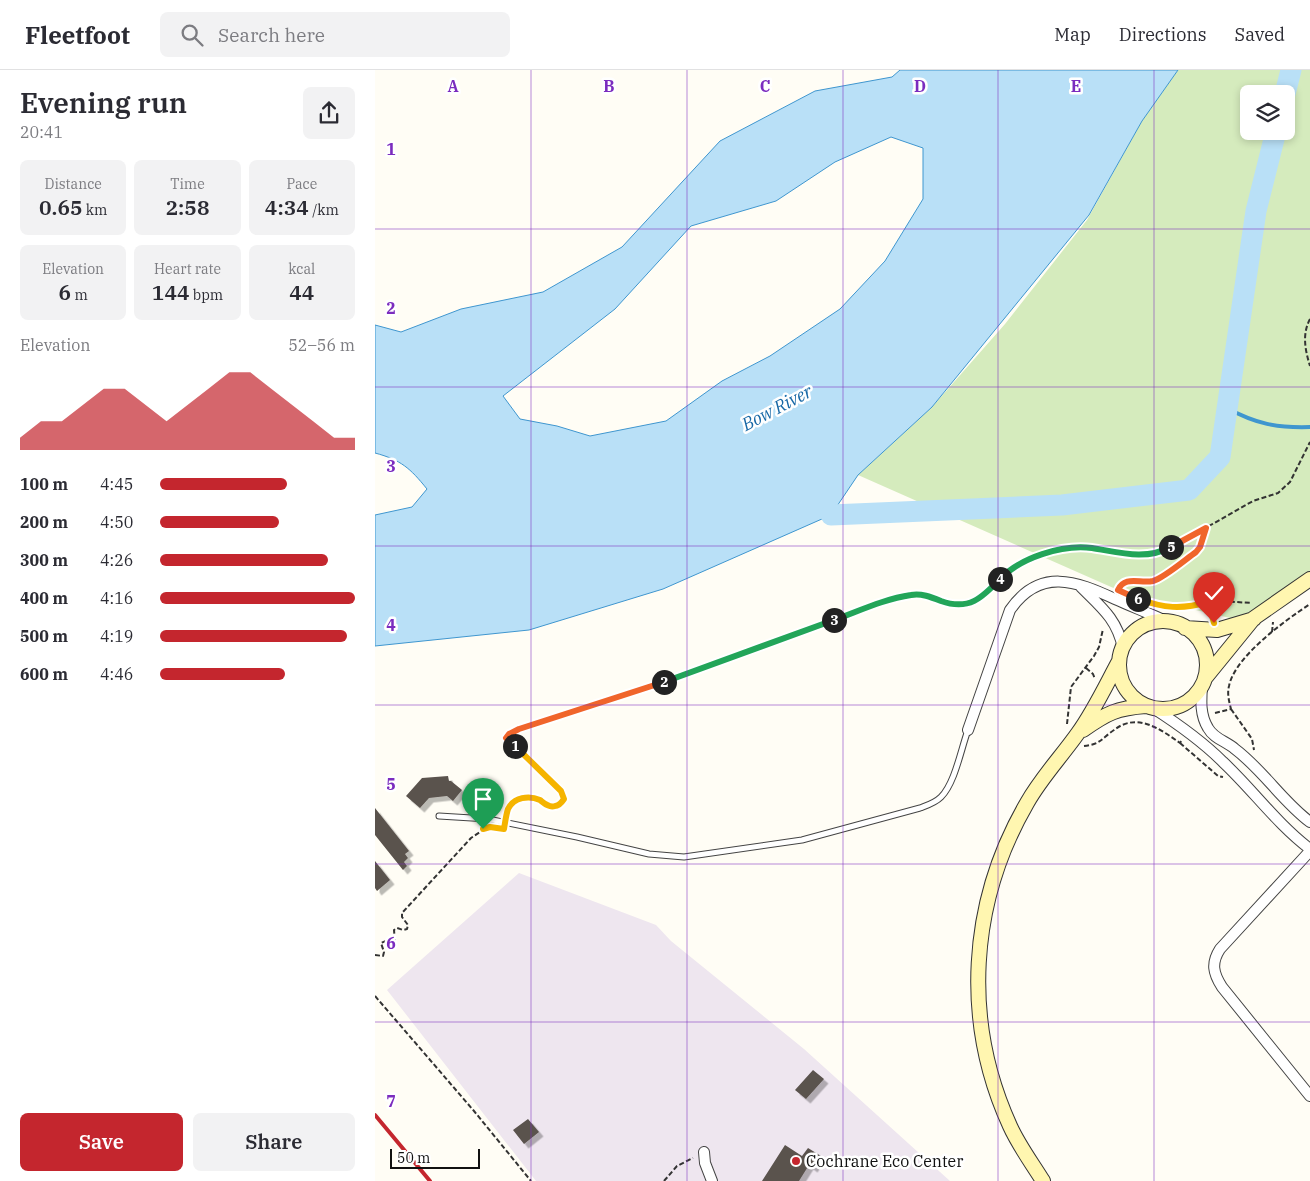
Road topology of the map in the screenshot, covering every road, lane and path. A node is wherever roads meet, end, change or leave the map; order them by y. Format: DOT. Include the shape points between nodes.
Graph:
graph roads {
  1 [pos="1310,319"];
  2 [pos="1310,366"];
  3 [pos="1310,442"];
  4 [pos="1206,528"];
  5 [pos="1310,579"];
  6 [pos="1079,584"];
  7 [pos="1125,593"];
  8 [pos="1208,602"];
  9 [pos="1274,604"];
  10 [pos="1310,604"];
  11 [pos="1160,606"];
  12 [pos="1255,618"];
  13 [pos="1168,622"];
  14 [pos="1214,623"];
  15 [pos="1105,627"];
  16 [pos="1185,628"];
  17 [pos="1121,654"];
  18 [pos="1086,668"];
  19 [pos="1097,683"];
  20 [pos="1203,683"];
  21 [pos="1149,707"];
  22 [pos="1231,709"];
  23 [pos="1209,715"];
  24 [pos="1073,729"];
  25 [pos="968,730"];
  26 [pos="1185,737"];
  27 [pos="1252,739"];
  28 [pos="1180,743"];
  29 [pos="1097,744"];
  30 [pos="1218,776"];
  31 [pos="439,816"];
  32 [pos="1310,822"];
  33 [pos="505,823"];
  34 [pos="490,827"];
  35 [pos="1310,850"];
  36 [pos="375,955"];
  37 [pos="375,996"];
  38 [pos="1310,1096"];
  39 [pos="704,1152"];
  40 [pos="531,1181"];
  41 [pos="664,1181"];
  42 [pos="712,1181"];
  43 [pos="1043,1181"];
  1 -- 2 [label="path" via="1305,339"];
  3 -- 4 [label="path" via="1290,482 1278,493 1253,501"];
  4 -- 7 [label="path" via="1196,552 1157,579 1122,583 1118,590"];
  4 -- 33 [label="path" via="1165,551 1151,554 1122,554 1090,548 1056,550 1016,564 983,597 967,604 920,594 885,601 691,673 519,729 506,738 561,791 564,799 555,806 533,797 520,799 508,809"];
  5 -- 9 [label="main road"];
  6 -- 13 [label="street"];
  6 -- 17 [label="street" via="1115,623 1120,633"];
  6 -- 25 [label="street" via="1059,581 1041,584 1029,590 1015,604 1007,618"];
  8 -- 9 [label="path"];
  8 -- 11 [label="path" via="1175,608"];
  8 -- 14 [label="path"];
  9 -- 12 [label="main road"];
  10 -- 22 [label="path" via="1266,636 1237,669 1228,688"];
  12 -- 16 [label="main road" via="1217,630"];
  12 -- 20 [label="main road"];
  13 -- 16 [label="main road"];
  13 -- 17 [label="main road" via="1154,622 1141,627 1130,636"];
  15 -- 18 [label="path" via="1099,647"];
  16 -- 20 [label="main road" via="1197,637 1204,650 1207,665"];
  17 -- 21 [label="main road" via="1120,675 1125,688"];
  17 -- 24 [label="main road"];
  18 -- 19 [label="path"];
  18 -- 24 [label="path" via="1070,692"];
  20 -- 21 [label="main road" via="1193,698 1181,706 1167,709"];
  20 -- 32 [label="street" via="1201,710 1211,733 1245,757"];
  21 -- 24 [label="main road" via="1114,710"];
  21 -- 35 [label="street" via="1213,752"];
  22 -- 23 [label="path"];
  22 -- 27 [label="path"];
  24 -- 43 [label="main road" via="1007,841 989,898 977,966 985,1051 997,1092 1011,1127"];
  25 -- 33 [label="lane" via="949,787 933,804 802,840 684,857 649,854"];
  26 -- 28 [label="path"];
  28 -- 29 [label="path" via="1154,725 1133,722 1115,728"];
  28 -- 30 [label="path"];
  31 -- 33 [label="lane" via="488,818"];
  34 -- 36 [label="path" via="471,838 402,913 407,929 394,930 395,942 381,943 383,956"];
  35 -- 38 [label="street" via="1220,949 1213,964 1222,987"];
  37 -- 40 [label="path"];
  39 -- 41 [label="path" via="677,1166"];
  39 -- 42 [label="street"];
}
